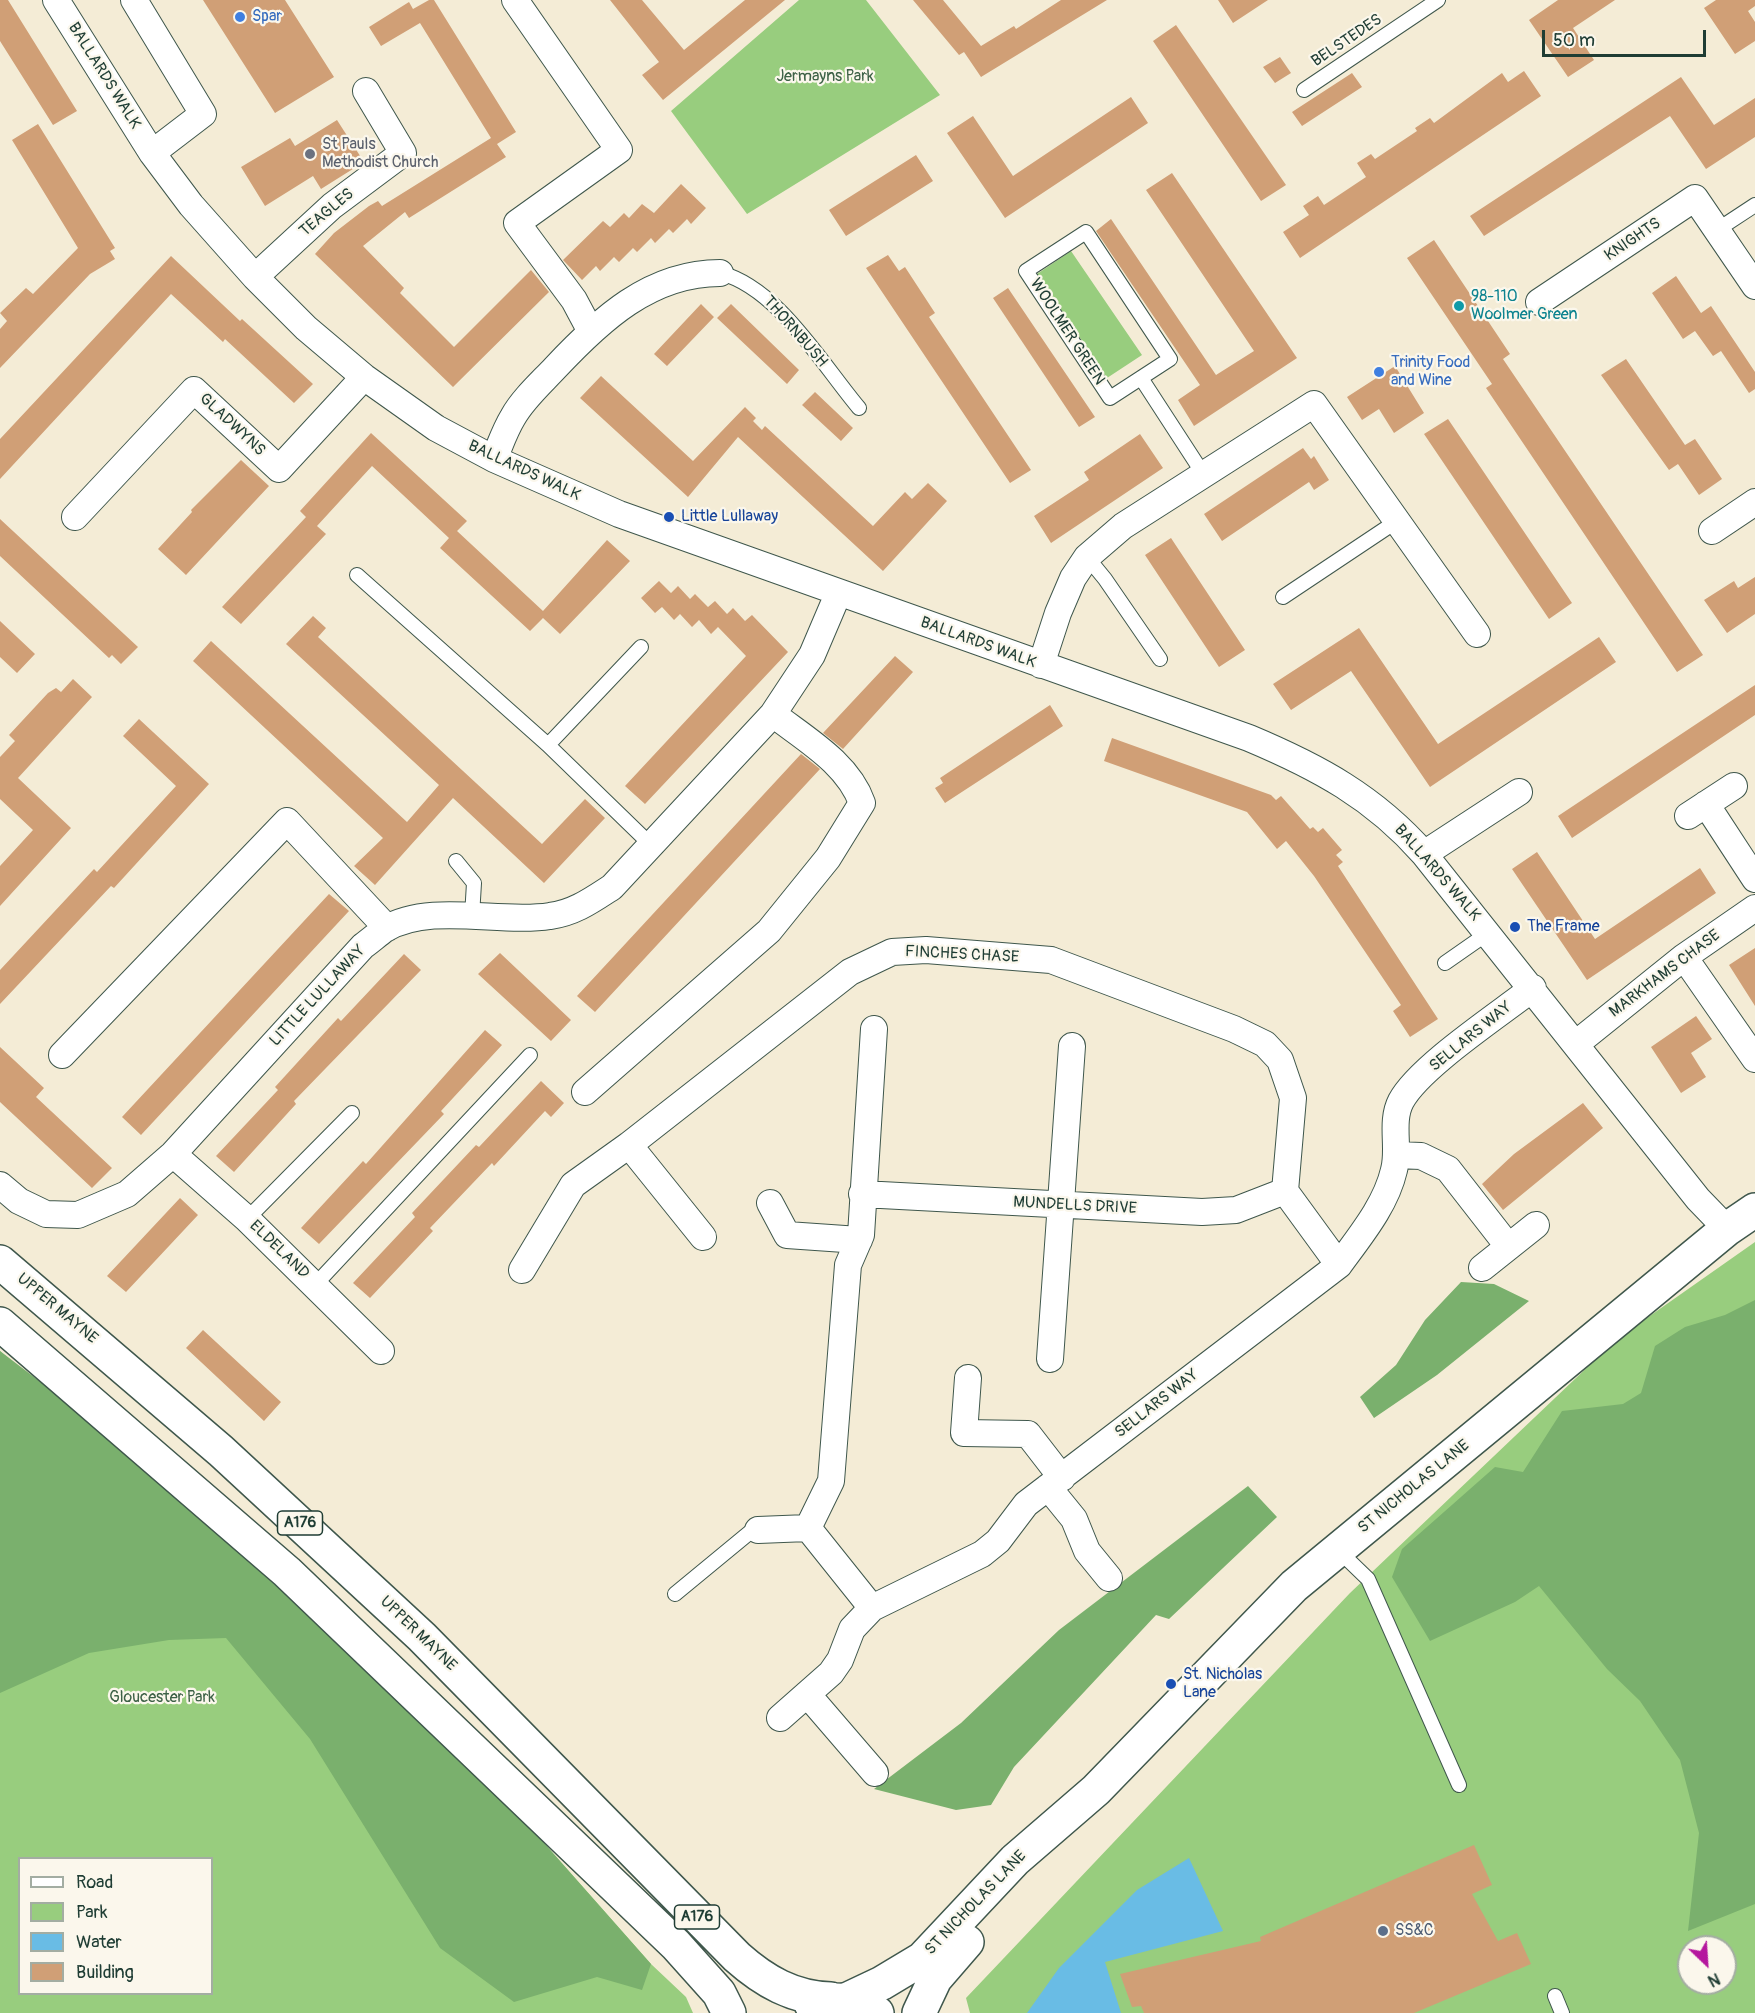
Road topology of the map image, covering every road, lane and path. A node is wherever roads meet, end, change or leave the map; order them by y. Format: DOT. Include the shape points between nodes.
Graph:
graph roads {
  1 [pos="56,0"];
  2 [pos="134,0"];
  3 [pos="515,0"];
  4 [pos="1438,0"];
  5 [pos="1304,90"];
  6 [pos="366,91"];
  7 [pos="152,153"];
  8 [pos="1755,205"];
  9 [pos="1717,230"];
  10 [pos="720,273"];
  11 [pos="255,277"];
  12 [pos="1755,286"];
  13 [pos="1539,302"];
  14 [pos="590,330"];
  15 [pos="364,377"];
  16 [pos="1141,378"];
  17 [pos="859,408"];
  18 [pos="494,459"];
  19 [pos="1204,475"];
  20 [pos="1755,502"];
  21 [pos="75,517"];
  22 [pos="1397,521"];
  23 [pos="1712,531"];
  24 [pos="1087,557"];
  25 [pos="357,575"];
  26 [pos="838,594"];
  27 [pos="1283,597"];
  28 [pos="1477,633"];
  29 [pos="641,646"];
  30 [pos="1160,659"];
  31 [pos="1041,665"];
  32 [pos="773,714"];
  33 [pos="548,745"];
  34 [pos="1734,786"];
  35 [pos="1519,792"];
  36 [pos="651,845"];
  37 [pos="1424,854"];
  38 [pos="456,861"];
  39 [pos="1755,879"];
  40 [pos="1755,908"];
  41 [pos="472,916"];
  42 [pos="387,928"];
  43 [pos="1488,933"];
  44 [pos="1684,957"];
  45 [pos="1445,963"];
  46 [pos="1533,988"];
  47 [pos="874,1029"];
  48 [pos="1576,1043"];
  49 [pos="1072,1046"];
  50 [pos="62,1055"];
  51 [pos="530,1055"];
  52 [pos="1755,1059"];
  53 [pos="585,1092"];
  54 [pos="352,1113"];
  55 [pos="629,1145"];
  56 [pos="173,1154"];
  57 [pos="1396,1155"];
  58 [pos="0,1185"];
  59 [pos="1285,1191"];
  60 [pos="862,1194"];
  61 [pos="770,1203"];
  62 [pos="1060,1205"];
  63 [pos="1755,1210"];
  64 [pos="248,1220"];
  65 [pos="1536,1225"];
  66 [pos="1727,1229"];
  67 [pos="703,1237"];
  68 [pos="859,1240"];
  69 [pos="1508,1246"];
  70 [pos="0,1262"];
  71 [pos="1339,1265"];
  72 [pos="1482,1268"];
  73 [pos="522,1270"];
  74 [pos="315,1285"];
  75 [pos="0,1324"];
  76 [pos="381,1351"];
  77 [pos="1050,1359"];
  78 [pos="968,1378"];
  79 [pos="1055,1482"];
  80 [pos="808,1528"];
  81 [pos="758,1530"];
  82 [pos="1338,1550"];
  83 [pos="1108,1578"];
  84 [pos="675,1594"];
  85 [pos="872,1608"];
  86 [pos="807,1694"];
  87 [pos="780,1718"];
  88 [pos="875,1773"];
  89 [pos="1459,1785"];
  90 [pos="1096,1790"];
  91 [pos="578,1851"];
  92 [pos="1555,1996"];
  93 [pos="838,2000"];
  94 [pos="705,2013"];
  95 [pos="729,2013"];
  96 [pos="788,2013"];
  97 [pos="877,2013"];
  98 [pos="920,2013"];
  99 [pos="1562,2013"];
  1 -- 7 [label="street, BALLARDS WALK"];
  2 -- 7 [label="street" via="203,114"];
  3 -- 14 [label="street" via="620,150 514,225 574,300"];
  4 -- 5 [label="lane, BELSTEDES"];
  6 -- 11 [label="street, TEAGLES" via="403,153 332,206"];
  7 -- 11 [label="street, BALLARDS WALK" via="191,205"];
  8 -- 9 [label="lane"];
  9 -- 12 [label="street, KNIGHTS"];
  9 -- 13 [label="street, KNIGHTS" via="1695,198"];
  10 -- 14 [label="street, THORNBUSH" via="697,273 675,279 626,302"];
  10 -- 17 [label="lane, THORNBUSH" via="739,278 775,306"];
  11 -- 15 [label="street, BALLARDS WALK" via="306,328"];
  14 -- 18 [label="street, THORNBUSH" via="513,416"];
  15 -- 18 [label="street, BALLARDS WALK" via="436,428"];
  15 -- 21 [label="street, GLADWYNS" via="279,469 194,390"];
  16 -- 16 [label="lane, WOOLMER GREEN" via="1170,359 1086,232 1026,271 1110,398"];
  16 -- 19 [label="lane"];
  18 -- 26 [label="street, BALLARDS WALK" via="619,514"];
  19 -- 22 [label="street" via="1314,404"];
  19 -- 24 [label="street" via="1123,526"];
  20 -- 23 [label="street"];
  22 -- 27 [label="lane"];
  22 -- 28 [label="street"];
  24 -- 30 [label="lane"];
  24 -- 31 [label="street" via="1062,604"];
  25 -- 33 [label="lane"];
  26 -- 31 [label="street, BALLARDS WALK"];
  26 -- 32 [label="street, LITTLE LULLAWAY" via="812,655"];
  29 -- 33 [label="lane"];
  31 -- 37 [label="street, BALLARDS WALK" via="1249,738 1308,763 1391,819"];
  32 -- 36 [label="street, LITTLE LULLAWAY"];
  32 -- 53 [label="street" via="844,770 862,803 828,858 769,931"];
  33 -- 36 [label="lane"];
  34 -- 39 [label="street" via="1697,810"];
  35 -- 37 [label="street"];
  36 -- 41 [label="street, LITTLE LULLAWAY" via="612,887 582,907 551,916"];
  37 -- 43 [label="street, BALLARDS WALK"];
  38 -- 41 [label="lane" via="474,883"];
  40 -- 44 [label="street, MARKHAMS CHASE"];
  41 -- 42 [label="street, LITTLE LULLAWAY" via="438,916"];
  42 -- 50 [label="street" via="287,821"];
  42 -- 56 [label="street, LITTLE LULLAWAY" via="363,946"];
  43 -- 45 [label="lane"];
  43 -- 46 [label="street, BALLARDS WALK"];
  44 -- 48 [label="street, MARKHAMS CHASE"];
  44 -- 52 [label="street"];
  46 -- 48 [label="street, BALLARDS WALK"];
  46 -- 57 [label="street, SELLARS WAY" via="1413,1084 1396,1116"];
  47 -- 60 [label="street"];
  48 -- 66 [label="street, BALLARDS WALK" via="1698,1199"];
  49 -- 62 [label="street"];
  51 -- 74 [label="lane"];
  54 -- 64 [label="lane"];
  55 -- 59 [label="street, FINCHES CHASE" via="850,972 892,952 993,954 1051,960 1265,1044 1280,1060 1293,1098"];
  55 -- 67 [label="street"];
  55 -- 73 [label="street, FINCHES CHASE" via="573,1185"];
  56 -- 58 [label="street, LITTLE LULLAWAY" via="127,1194 78,1215 46,1214 19,1201"];
  56 -- 64 [label="street, ELDELAND"];
  57 -- 69 [label="street" via="1421,1156 1448,1169"];
  57 -- 71 [label="street, SELLARS WAY" via="1382,1198"];
  59 -- 62 [label="street, MUNDELLS DRIVE" via="1236,1210"];
  59 -- 71 [label="street"];
  60 -- 62 [label="street, MUNDELLS DRIVE"];
  60 -- 68 [label="street"];
  61 -- 68 [label="street" via="787,1235"];
  62 -- 77 [label="street"];
  63 -- 66 [label="main road, ST NICHOLAS LANE"];
  64 -- 74 [label="street, ELDELAND"];
  65 -- 69 [label="street"];
  66 -- 82 [label="main road, ST NICHOLAS LANE"];
  68 -- 80 [label="street" via="848,1265 831,1481"];
  69 -- 72 [label="street"];
  70 -- 93 [label="main road, UPPER MAYNE / A176" via="203,1436 422,1637 737,1957 765,1979 794,1994"];
  71 -- 79 [label="street, SELLARS WAY"];
  74 -- 76 [label="street, ELDELAND"];
  75 -- 91 [label="main road, A176" via="287,1572"];
  78 -- 79 [label="street" via="964,1433 1028,1434"];
  79 -- 83 [label="street" via="1087,1551"];
  79 -- 85 [label="street, SELLARS WAY" via="1026,1504 998,1541 982,1554"];
  80 -- 81 [label="street"];
  80 -- 85 [label="street"];
  81 -- 84 [label="lane" via="749,1533"];
  82 -- 89 [label="lane" via="1368,1579"];
  82 -- 90 [label="main road, ST NICHOLAS LANE" via="1294,1586"];
  85 -- 86 [label="street, SELLARS WAY" via="852,1629 831,1673"];
  86 -- 87 [label="street, SELLARS WAY"];
  86 -- 88 [label="street"];
  90 -- 93 [label="main road, ST NICHOLAS LANE" via="1015,1860 922,1959 882,1983"];
  90 -- 98 [label="main road, ST NICHOLAS LANE" via="1037,1866 948,1962 935,1979"];
  91 -- 94 [label="main road" via="619,1911 681,1979"];
  91 -- 95 [label="main road, A176" via="701,1971"];
  92 -- 99 [label="lane"];
  93 -- 96 [label="main road, ST NICHOLAS LANE" via="802,2006"];
  93 -- 97 [label="main road, A176" via="861,2003"];
}
